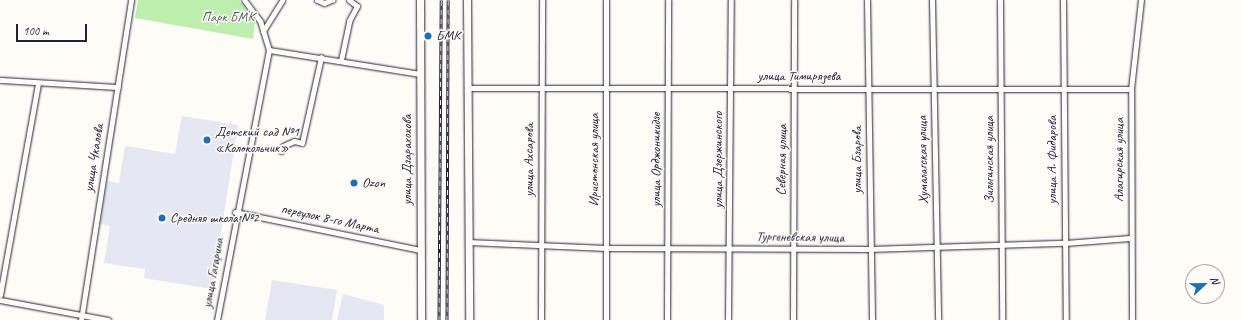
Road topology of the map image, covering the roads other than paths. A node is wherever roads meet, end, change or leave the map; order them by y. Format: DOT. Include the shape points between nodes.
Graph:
graph roads {
  1 [pos="131,0"];
  2 [pos="244,0"];
  3 [pos="282,0"];
  4 [pos="317,0"];
  5 [pos="332,0"];
  6 [pos="350,0"];
  7 [pos="420,0"];
  8 [pos="467,0"];
  9 [pos="542,0"];
  10 [pos="606,0"];
  11 [pos="668,0"];
  12 [pos="731,0"];
  13 [pos="794,0"];
  14 [pos="868,0"];
  15 [pos="932,0"];
  16 [pos="1000,0"];
  17 [pos="1063,0"];
  18 [pos="1141,0"];
  19 [pos="262,31"];
  20 [pos="269,50"];
  21 [pos="321,57"];
  22 [pos="341,60"];
  23 [pos="420,74"];
  24 [pos="0,80"];
  25 [pos="38,84"];
  26 [pos="118,88"];
  27 [pos="467,88"];
  28 [pos="540,88"];
  29 [pos="605,88"];
  30 [pos="668,88"];
  31 [pos="730,88"];
  32 [pos="795,88"];
  33 [pos="869,89"];
  34 [pos="934,89"];
  35 [pos="1001,89"];
  36 [pos="1064,89"];
  37 [pos="1132,89"];
  38 [pos="281,152"];
  39 [pos="235,212"];
  40 [pos="1130,238"];
  41 [pos="468,242"];
  42 [pos="1064,243"];
  43 [pos="1001,245"];
  44 [pos="541,246"];
  45 [pos="606,248"];
  46 [pos="729,248"];
  47 [pos="936,248"];
  48 [pos="668,249"];
  49 [pos="793,249"];
  50 [pos="869,249"];
  51 [pos="420,250"];
  52 [pos="0,295"];
  53 [pos="0,300"];
  54 [pos="81,317"];
  55 [pos="108,320"];
  56 [pos="217,320"];
  57 [pos="421,320"];
  58 [pos="469,320"];
  59 [pos="541,320"];
  60 [pos="606,320"];
  61 [pos="667,320"];
  62 [pos="728,320"];
  63 [pos="793,320"];
  64 [pos="872,320"];
  65 [pos="938,320"];
  66 [pos="1002,320"];
  67 [pos="1066,320"];
  68 [pos="1132,320"];
  1 -- 26 [label="street, улица Чкалова"];
  2 -- 19 [label="street"];
  3 -- 19 [label="street"];
  4 -- 5 [label="street" via="324,3"];
  6 -- 22 [label="street" via="357,6 349,21"];
  7 -- 23 [label="street, улица Дзарахохова"];
  8 -- 27 [label="street"];
  9 -- 28 [label="street, улица Ахсарова"];
  10 -- 29 [label="street, Иристонская улица"];
  11 -- 30 [label="street, улица Орджоникидзе"];
  12 -- 31 [label="street, улица Дзержинского"];
  13 -- 32 [label="street, Северная улица"];
  14 -- 33 [label="street, улица Бзарова"];
  15 -- 34 [label="street, Хумалагская улица"];
  16 -- 35 [label="street, Зильгинская улица"];
  17 -- 36 [label="street, улица А. Фидарова"];
  18 -- 37 [label="street, Алагирская улица"];
  19 -- 20 [label="street"];
  20 -- 21 [label="street"];
  20 -- 39 [label="street, улица Гагарина"];
  21 -- 22 [label="street"];
  21 -- 38 [label="street" via="302,143 294,141 283,146"];
  22 -- 23 [label="street"];
  23 -- 51 [label="street, улица Дзарахохова"];
  24 -- 25 [label="street"];
  25 -- 26 [label="street" via="54,81"];
  25 -- 52 [label="street"];
  26 -- 54 [label="street, улица Чкалова"];
  27 -- 28 [label="street, улица Тимирязева"];
  27 -- 41 [label="street"];
  28 -- 29 [label="street, улица Тимирязева"];
  28 -- 44 [label="street, улица Ахсарова"];
  29 -- 30 [label="street, улица Тимирязева"];
  29 -- 45 [label="street, Иристонская улица"];
  30 -- 31 [label="street, улица Тимирязева"];
  30 -- 48 [label="street, улица Орджоникидзе"];
  31 -- 32 [label="street, улица Тимирязева"];
  31 -- 46 [label="street, улица Дзержинского"];
  32 -- 33 [label="street, улица Тимирязева"];
  32 -- 49 [label="street, Северная улица"];
  33 -- 34 [label="street, улица Тимирязева"];
  33 -- 50 [label="street, улица Бзарова"];
  34 -- 35 [label="street, улица Тимирязева"];
  34 -- 47 [label="street, Хумалагская улица"];
  35 -- 36 [label="street, улица Тимирязева"];
  35 -- 43 [label="street, Зильгинская улица"];
  36 -- 37 [label="street, улица Тимирязева"];
  36 -- 42 [label="street, улица А. Фидарова"];
  37 -- 40 [label="street, Алагирская улица"];
  39 -- 51 [label="street, переулок 8-го Марта"];
  39 -- 56 [label="street, улица Гагарина"];
  40 -- 42 [label="street, Тургеневская улица"];
  40 -- 68 [label="street, Алагирская улица"];
  41 -- 44 [label="street, Тургеневская улица"];
  41 -- 58 [label="street"];
  42 -- 43 [label="street, Тургеневская улица"];
  42 -- 67 [label="street, улица А. Фидарова"];
  43 -- 47 [label="street, Тургеневская улица"];
  43 -- 66 [label="street, Зильгинская улица"];
  44 -- 45 [label="street, Тургеневская улица"];
  44 -- 59 [label="street, улица Ахсарова"];
  45 -- 48 [label="street, Тургеневская улица"];
  45 -- 60 [label="street, Иристонская улица"];
  46 -- 48 [label="street, Тургеневская улица"];
  46 -- 49 [label="street, Тургеневская улица"];
  46 -- 62 [label="street, улица Дзержинского"];
  47 -- 50 [label="street, Тургеневская улица"];
  47 -- 65 [label="street, Хумалагская улица"];
  48 -- 61 [label="street, улица Орджоникидзе"];
  49 -- 50 [label="street, Тургеневская улица"];
  49 -- 63 [label="street, Северная улица"];
  50 -- 64 [label="street, улица Бзарова"];
  51 -- 57 [label="street, улица Дзарахохова"];
  53 -- 54 [label="street"];
  54 -- 55 [label="street"];
}
